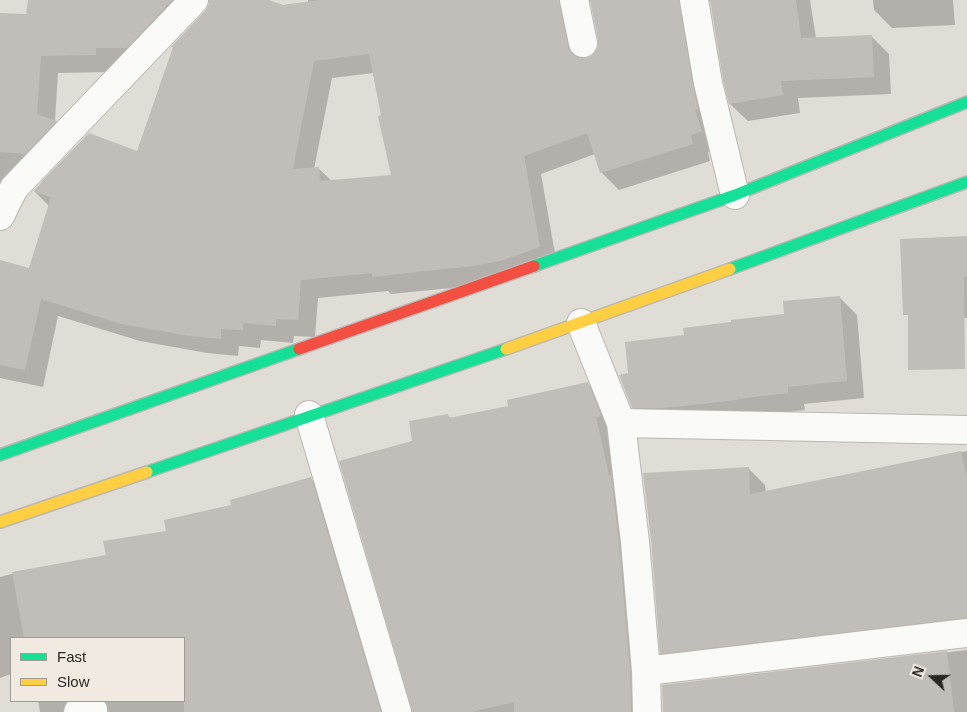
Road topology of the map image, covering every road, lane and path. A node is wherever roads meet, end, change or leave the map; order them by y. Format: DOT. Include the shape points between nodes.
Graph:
graph roads {
  1 [pos="194,0"];
  2 [pos="574,0"];
  3 [pos="694,0"];
  4 [pos="583,43"];
  5 [pos="967,102"];
  6 [pos="967,182"];
  7 [pos="735,195"];
  8 [pos="0,216"];
  9 [pos="581,322"];
  10 [pos="309,416"];
  11 [pos="621,423"];
  12 [pos="967,430"];
  13 [pos="0,455"];
  14 [pos="0,522"];
  15 [pos="967,633"];
  16 [pos="646,671"];
  17 [pos="397,712"];
  18 [pos="647,712"];
  1 -- 8 [label="street" via="14,188"];
  2 -- 4 [label="street"];
  3 -- 7 [label="street" via="708,83"];
  5 -- 7 [label="street"];
  6 -- 9 [label="street"];
  7 -- 13 [label="street"];
  9 -- 10 [label="street"];
  9 -- 11 [label="street"];
  10 -- 14 [label="street"];
  10 -- 17 [label="street"];
  11 -- 12 [label="street"];
  11 -- 16 [label="street"];
  15 -- 16 [label="street"];
  16 -- 18 [label="street"];
}
